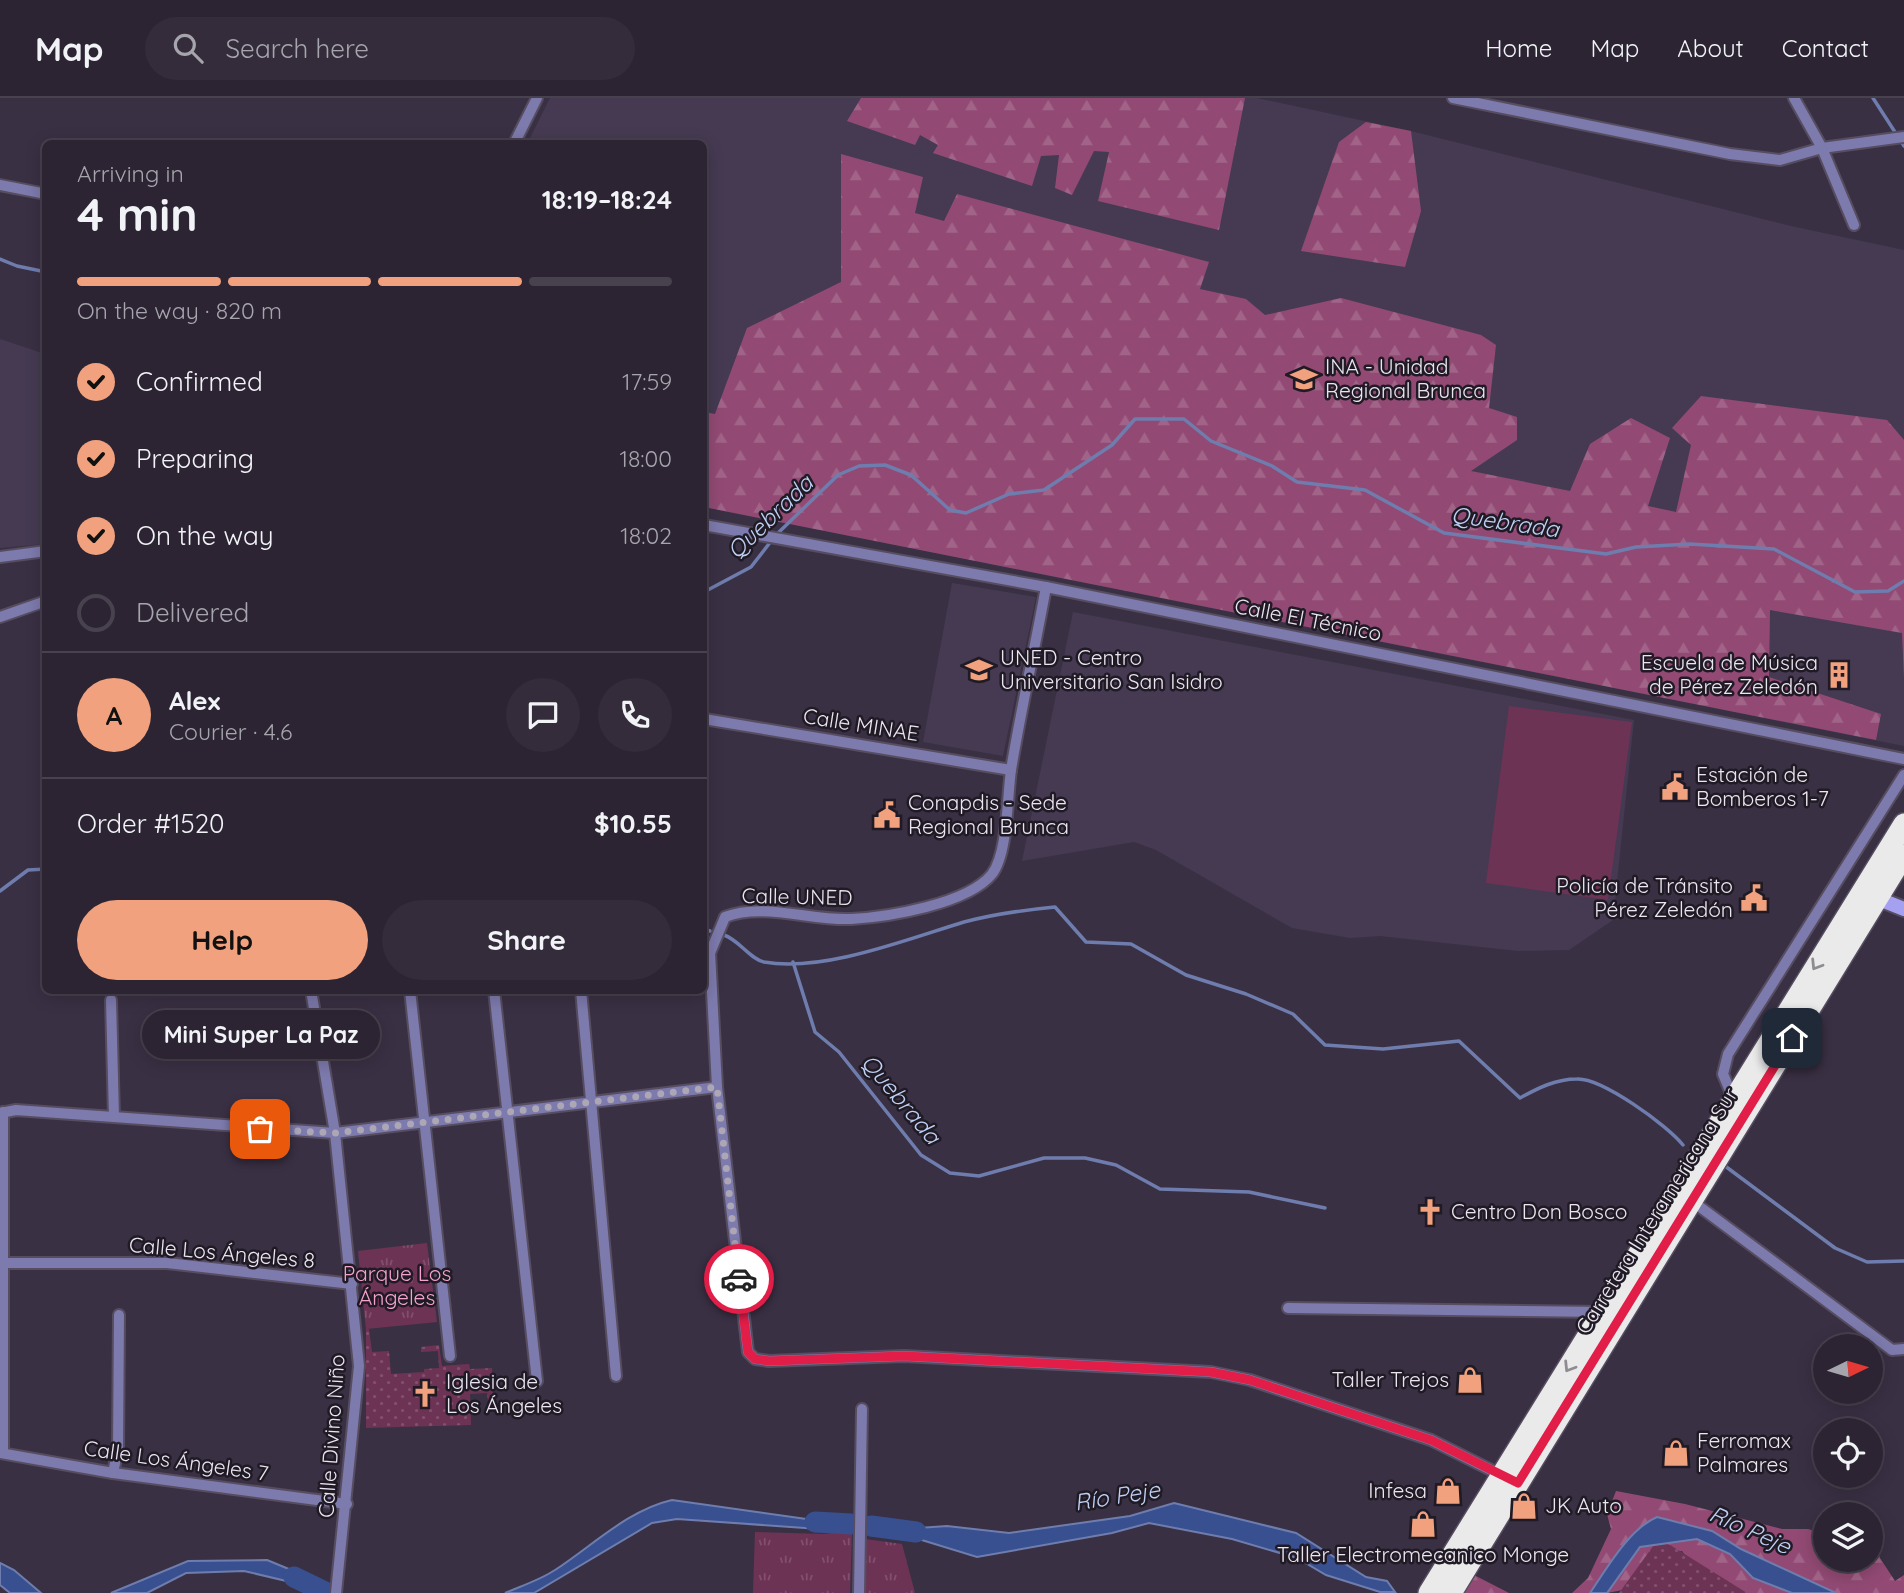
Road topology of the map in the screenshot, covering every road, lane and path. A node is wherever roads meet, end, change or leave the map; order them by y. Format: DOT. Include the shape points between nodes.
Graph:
graph roads {
  1 [pos="537,98"];
  2 [pos="1453,98"];
  3 [pos="1794,98"];
  4 [pos="1904,137"];
  5 [pos="516,140"];
  6 [pos="1822,148"];
  7 [pos="0,185"];
  8 [pos="42,193"];
  9 [pos="1854,225"];
  10 [pos="707,526"];
  11 [pos="42,552"];
  12 [pos="0,558"];
  13 [pos="1046,587"];
  14 [pos="42,602"];
  15 [pos="0,617"];
  16 [pos="707,719"];
  17 [pos="1904,759"];
  18 [pos="1011,770"];
  19 [pos="1904,775"];
  20 [pos="1904,824"];
  21 [pos="1904,855"];
  22 [pos="1879,899"];
  23 [pos="1903,906"];
  24 [pos="1834,936"];
  25 [pos="312,994"];
  26 [pos="410,994"];
  27 [pos="494,994"];
  28 [pos="581,994"];
  29 [pos="111,1000"];
  30 [pos="717,1087"];
  31 [pos="1734,1098"];
  32 [pos="590,1102"];
  33 [pos="1,1112"];
  34 [pos="507,1112"];
  35 [pos="114,1117"];
  36 [pos="423,1122"];
  37 [pos="335,1133"];
  38 [pos="1692,1201"];
  39 [pos="5,1263"];
  40 [pos="352,1284"];
  41 [pos="1288,1308"];
  42 [pos="1603,1312"];
  43 [pos="119,1315"];
  44 [pos="1904,1349"];
  45 [pos="450,1356"];
  46 [pos="616,1376"];
  47 [pos="537,1381"];
  48 [pos="862,1409"];
  49 [pos="1,1453"];
  50 [pos="113,1473"];
  51 [pos="1510,1479"];
  52 [pos="347,1504"];
  53 [pos="336,1593"];
  54 [pos="859,1593"];
  55 [pos="1429,1593"];
  56 [pos="1451,1593"];
  1 -- 5 [label="street"];
  2 -- 6 [label="street" via="1730,154 1780,160"];
  3 -- 6 [label="street"];
  4 -- 6 [label="street"];
  6 -- 9 [label="street"];
  7 -- 8 [label="street"];
  10 -- 13 [label="street, Calle El Técnico"];
  11 -- 12 [label="street"];
  13 -- 17 [label="street, Calle El Técnico"];
  13 -- 18 [label="street, Calle UNED"];
  14 -- 15 [label="street"];
  16 -- 18 [label="street, Calle MINAE"];
  18 -- 30 [label="street, Calle UNED" via="1001,854 993,873 974,888 903,912 851,919 742,910 725,917 710,953"];
  19 -- 31 [label="street" via="1728,1054 1723,1074"];
  20 -- 22 [label="highway" via="1874,886"];
  20 -- 24 [label="highway, Carretera Interamericana Sur"];
  21 -- 22 [label="highway, Carretera Interamericana Sur"];
  22 -- 23 [label="street"];
  22 -- 24 [label="highway" via="1863,902"];
  22 -- 38 [label="highway, Carretera Interamericana Sur"];
  24 -- 31 [label="highway, Carretera Interamericana Sur, one-way"];
  25 -- 37 [label="street, Calle Divino Niño"];
  26 -- 36 [label="street"];
  27 -- 34 [label="street"];
  28 -- 32 [label="street"];
  29 -- 35 [label="street"];
  30 -- 32 [label="street"];
  30 -- 51 [label="street, Calle UNED" via="748,1352 755,1359 904,1356 1211,1372 1250,1380 1431,1440"];
  31 -- 42 [label="highway, Carretera Interamericana Sur"];
  32 -- 34 [label="street"];
  32 -- 46 [label="street"];
  33 -- 35 [label="street"];
  33 -- 39 [label="street"];
  34 -- 36 [label="street"];
  34 -- 47 [label="street"];
  35 -- 37 [label="street"];
  36 -- 37 [label="street"];
  36 -- 45 [label="street"];
  37 -- 40 [label="street, Calle Divino Niño"];
  38 -- 44 [label="street" via="1892,1350"];
  38 -- 51 [label="highway, Carretera Interamericana Sur"];
  39 -- 40 [label="street, Calle Los Ángeles 8" via="167,1263"];
  39 -- 49 [label="street"];
  40 -- 52 [label="street, Calle Divino Niño" via="359,1366"];
  41 -- 42 [label="street"];
  42 -- 51 [label="highway, Carretera Interamericana Sur, one-way"];
  43 -- 50 [label="street" via="118,1449"];
  48 -- 54 [label="street"];
  49 -- 50 [label="street, Calle Los Ángeles 7"];
  50 -- 52 [label="street, Calle Los Ángeles 7"];
  51 -- 55 [label="highway, Carretera Interamericana Sur"];
  51 -- 56 [label="highway, Carretera Interamericana Sur"];
  52 -- 53 [label="street, Calle Divino Niño"];
}
